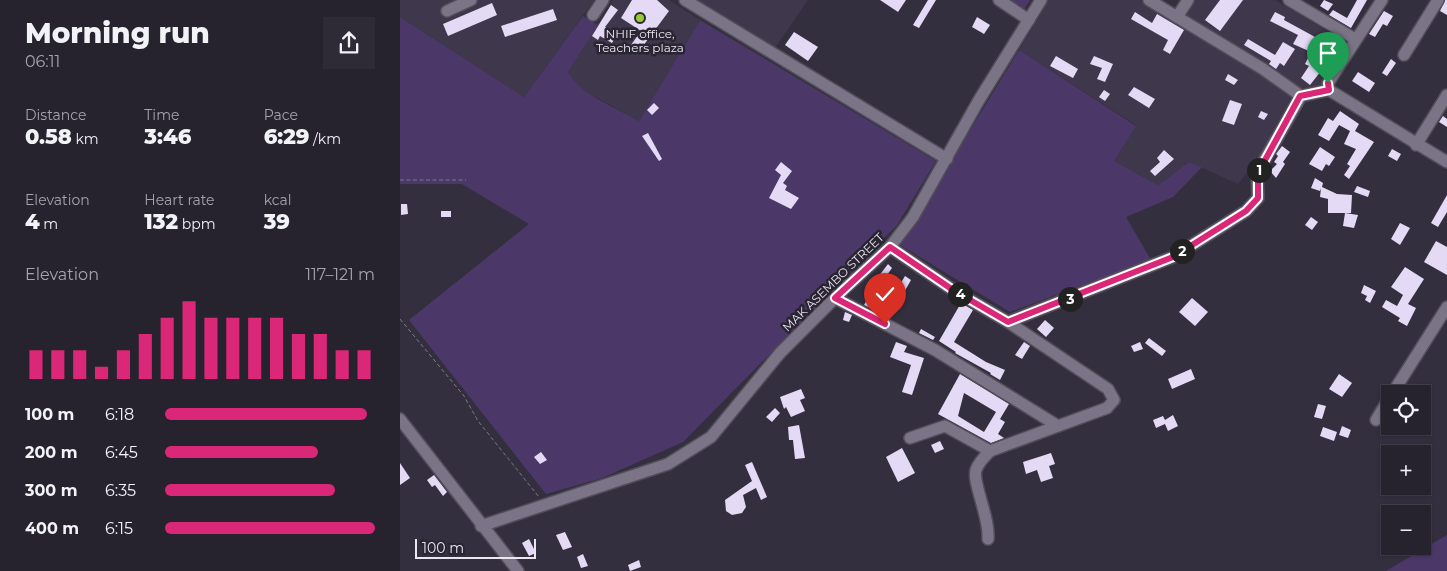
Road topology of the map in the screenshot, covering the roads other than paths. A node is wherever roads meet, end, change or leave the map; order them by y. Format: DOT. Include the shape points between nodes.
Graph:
graph roads {
  1 [pos="471,0"];
  2 [pos="603,0"];
  3 [pos="685,0"];
  4 [pos="999,0"];
  5 [pos="1041,0"];
  6 [pos="1149,0"];
  7 [pos="1188,0"];
  8 [pos="1289,0"];
  9 [pos="1382,0"];
  10 [pos="1438,0"];
  11 [pos="447,11"];
  12 [pos="593,15"];
  13 [pos="1177,17"];
  14 [pos="1029,20"];
  15 [pos="1355,39"];
  16 [pos="1404,55"];
  17 [pos="1329,90"];
  18 [pos="1447,95"];
  19 [pos="1300,96"];
  20 [pos="1416,145"];
  21 [pos="947,159"];
  22 [pos="1447,162"];
  23 [pos="890,247"];
  24 [pos="835,298"];
  25 [pos="1447,307"];
  26 [pos="1008,322"];
  27 [pos="1398,385"];
  28 [pos="1381,412"];
  29 [pos="400,419"];
  30 [pos="1376,420"];
  31 [pos="1058,426"];
  32 [pos="910,438"];
  33 [pos="990,451"];
  34 [pos="481,526"];
  35 [pos="988,539"];
  36 [pos="518,571"];
  1 -- 11 [label="street"];
  2 -- 12 [label="street"];
  3 -- 21 [label="street"];
  4 -- 14 [label="street"];
  5 -- 14 [label="street, MAK ASEMBO STREET"];
  6 -- 13 [label="street"];
  7 -- 13 [label="street"];
  8 -- 15 [label="street"];
  9 -- 15 [label="street"];
  10 -- 16 [label="street"];
  13 -- 19 [label="street" via="1263,69"];
  14 -- 21 [label="street, MAK ASEMBO STREET"];
  15 -- 17 [label="street" via="1328,83"];
  17 -- 19 [label="street"];
  17 -- 20 [label="street"];
  18 -- 20 [label="street"];
  19 -- 26 [label="street" via="1258,173 1258,198 1246,211 1173,257"];
  20 -- 22 [label="street"];
  21 -- 23 [label="street, MAK ASEMBO STREET" via="913,217"];
  23 -- 24 [label="street, MAK ASEMBO STREET"];
  23 -- 26 [label="street"];
  24 -- 31 [label="street" via="935,350"];
  24 -- 34 [label="street, MAK ASEMBO STREET" via="780,353 711,437 668,464"];
  25 -- 27 [label="street"];
  26 -- 31 [label="street" via="1112,394 1114,400 1107,408"];
  28 -- 30 [label="street"];
  29 -- 34 [label="street"];
  31 -- 33 [label="street"];
  32 -- 33 [label="street" via="945,426"];
  33 -- 35 [label="street" via="976,470 975,480 988,523"];
  34 -- 36 [label="street"];
}
